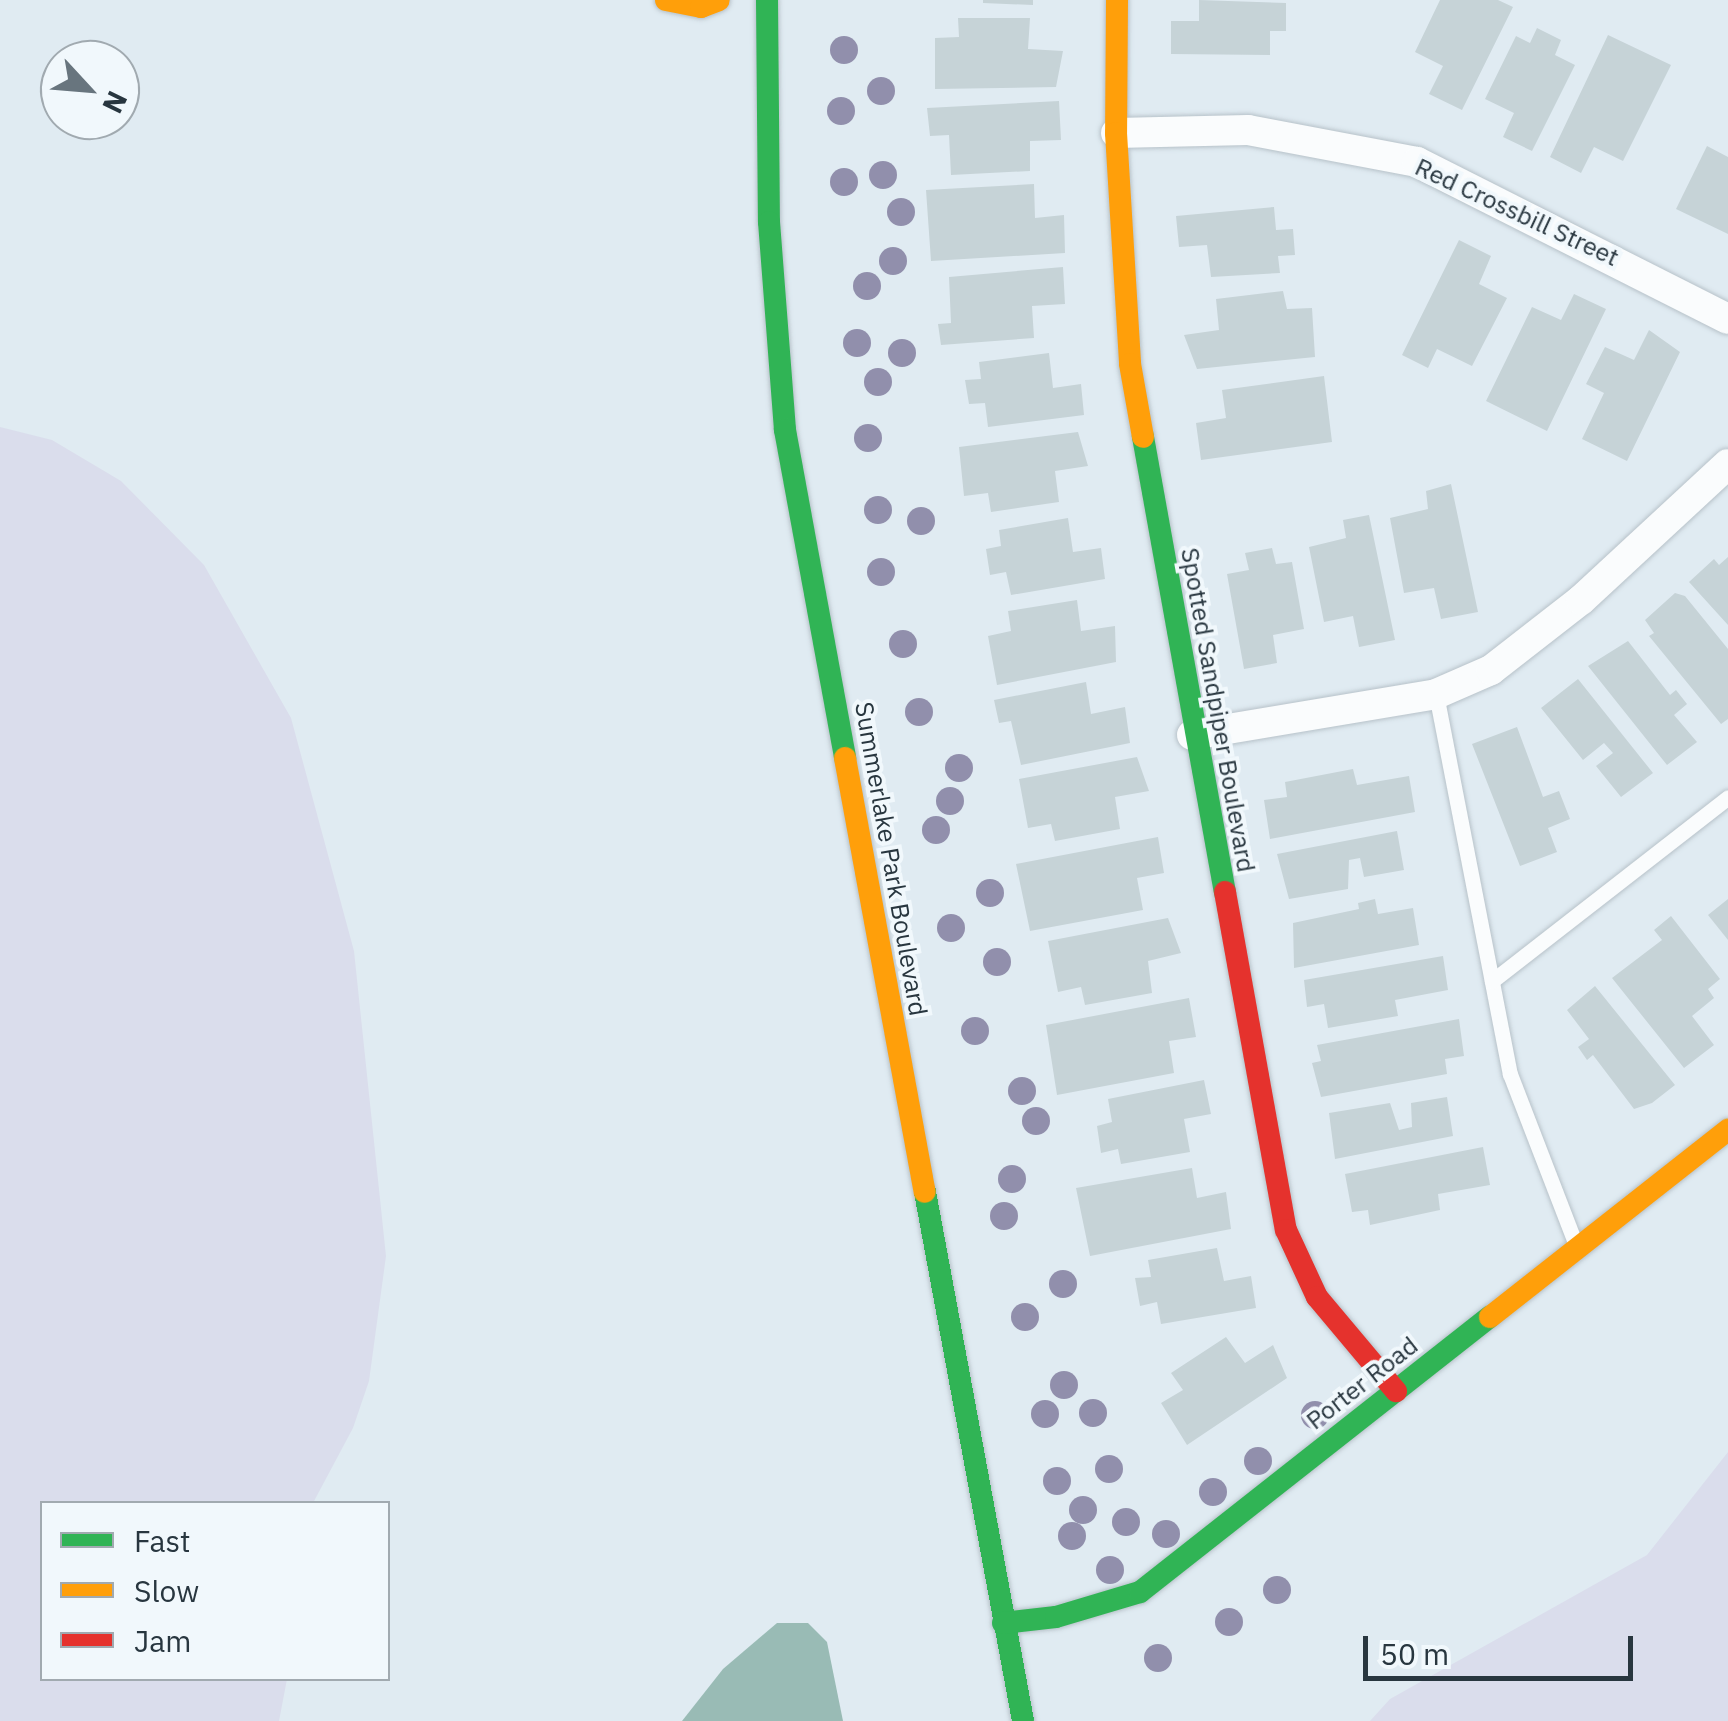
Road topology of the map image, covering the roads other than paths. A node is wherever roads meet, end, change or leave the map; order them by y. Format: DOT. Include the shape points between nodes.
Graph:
graph roads {
  1 [pos="666,0"];
  2 [pos="719,0"];
  3 [pos="767,0"];
  4 [pos="1117,0"];
  5 [pos="1116,132"];
  6 [pos="1728,319"];
  7 [pos="1728,464"];
  8 [pos="1436,694"];
  9 [pos="1192,735"];
  10 [pos="1728,797"];
  11 [pos="1492,981"];
  12 [pos="1728,1130"];
  13 [pos="1578,1248"];
  14 [pos="1396,1391"];
  15 [pos="1003,1622"];
  16 [pos="1022,1721"];
  1 -- 2 [label="street" via="701,7"];
  3 -- 15 [label="street, Summerlake Park Boulevard" via="769,222 785,430"];
  4 -- 5 [label="street, Spotted Sandpiper Boulevard"];
  5 -- 6 [label="street, Red Crossbill Street" via="1248,130 1416,162"];
  5 -- 9 [label="street, Spotted Sandpiper Boulevard" via="1130,364"];
  7 -- 8 [label="street" via="1581,600 1491,670"];
  8 -- 9 [label="street"];
  8 -- 11 [label="lane"];
  9 -- 14 [label="street, Spotted Sandpiper Boulevard" via="1286,1230 1316,1296"];
  10 -- 11 [label="lane"];
  11 -- 13 [label="lane" via="1510,1074"];
  12 -- 13 [label="street, Porter Road"];
  13 -- 14 [label="street, Porter Road"];
  14 -- 15 [label="street, Porter Road" via="1140,1592 1056,1617"];
  15 -- 16 [label="street, Summerlake Park Boulevard"];
}
